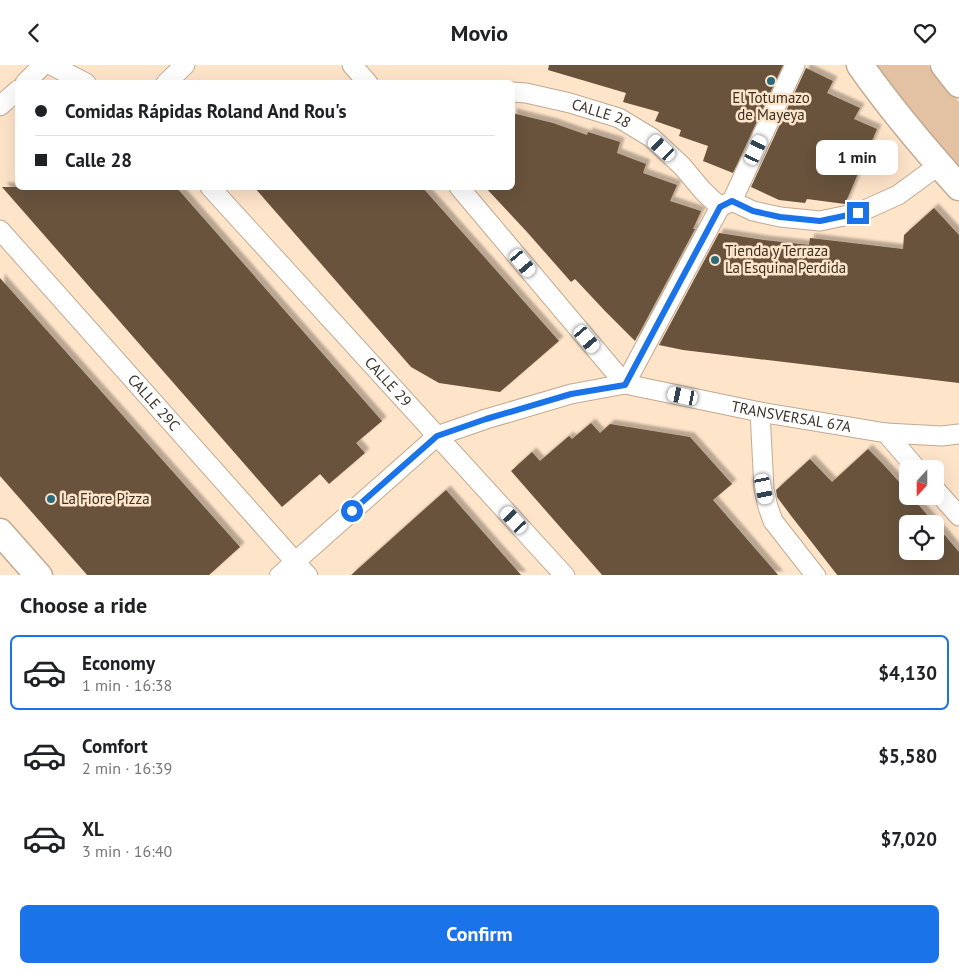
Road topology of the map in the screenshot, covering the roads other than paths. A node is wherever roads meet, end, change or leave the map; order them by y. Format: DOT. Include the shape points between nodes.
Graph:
graph roads {
  1 [pos="43,65"];
  2 [pos="51,65"];
  3 [pos="185,65"];
  4 [pos="352,65"];
  5 [pos="795,65"];
  6 [pos="860,65"];
  7 [pos="944,65"];
  8 [pos="28,80"];
  9 [pos="80,80"];
  10 [pos="169,80"];
  11 [pos="365,80"];
  12 [pos="959,84"];
  13 [pos="15,92"];
  14 [pos="515,92"];
  15 [pos="0,106"];
  16 [pos="939,165"];
  17 [pos="959,187"];
  18 [pos="213,190"];
  19 [pos="462,190"];
  20 [pos="726,204"];
  21 [pos="0,230"];
  22 [pos="625,385"];
  23 [pos="760,412"];
  24 [pos="886,433"];
  25 [pos="959,434"];
  26 [pos="437,436"];
  27 [pos="909,460"];
  28 [pos="944,499"];
  29 [pos="959,516"];
  30 [pos="0,533"];
  31 [pos="295,561"];
  32 [pos="39,575"];
  33 [pos="279,575"];
  34 [pos="308,575"];
  35 [pos="565,575"];
  36 [pos="816,575"];
  1 -- 8 [label="street"];
  2 -- 9 [label="street"];
  3 -- 10 [label="street"];
  4 -- 11 [label="street"];
  5 -- 20 [label="street"];
  6 -- 16 [label="street"];
  7 -- 12 [label="street"];
  13 -- 15 [label="street"];
  14 -- 20 [label="street, CALLE 28" via="570,103 620,118 652,138 703,191"];
  16 -- 17 [label="street"];
  16 -- 20 [label="street, CALLE 28" via="898,195 858,213 820,221 780,217"];
  18 -- 26 [label="street, CALLE 29"];
  19 -- 22 [label="street"];
  20 -- 22 [label="street"];
  21 -- 31 [label="street, CALLE 29C"];
  22 -- 23 [label="street, TRANSVERSAL 67A"];
  22 -- 26 [label="street" via="537,403"];
  23 -- 24 [label="street, TRANSVERSAL 67A"];
  23 -- 36 [label="street" via="768,507 774,521"];
  24 -- 25 [label="street, TRANSVERSAL 67A"];
  24 -- 27 [label="street"];
  26 -- 31 [label="street"];
  26 -- 35 [label="street, CALLE 29"];
  28 -- 29 [label="street"];
  30 -- 32 [label="street"];
  31 -- 33 [label="street"];
  31 -- 34 [label="street, CALLE 29C"];
}
